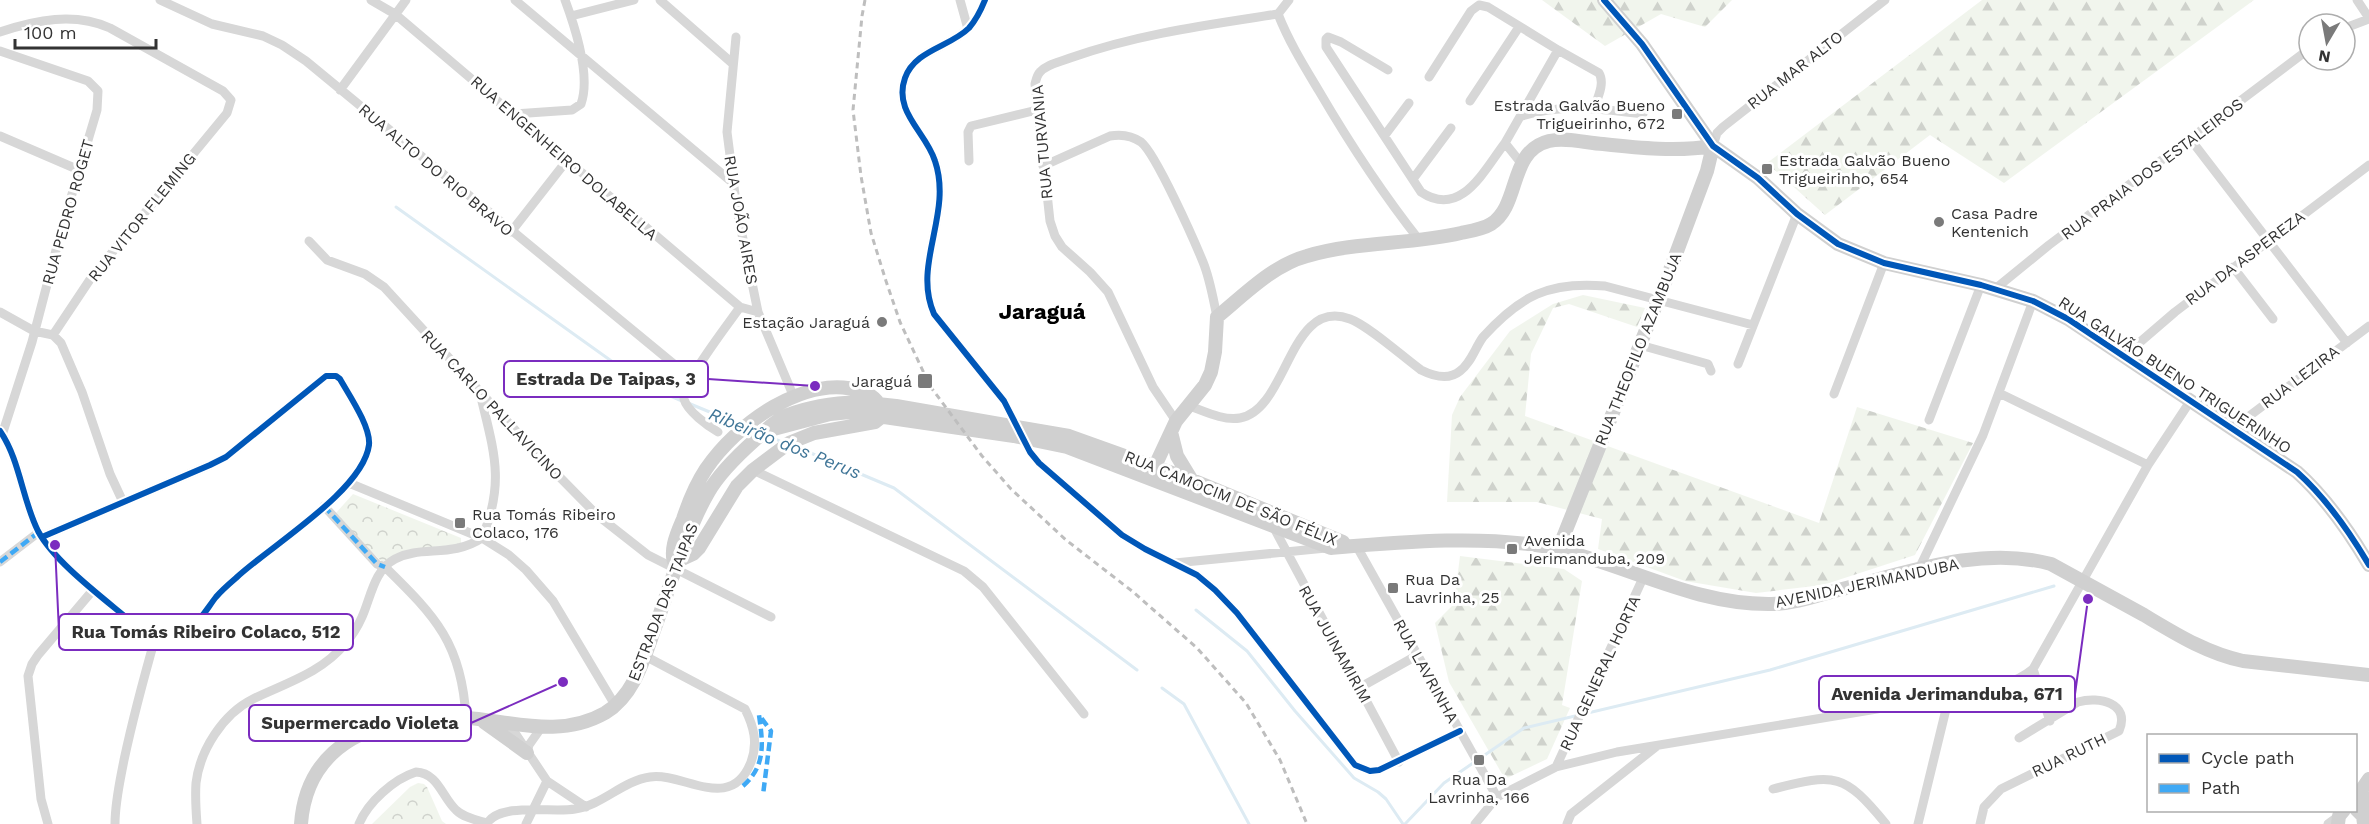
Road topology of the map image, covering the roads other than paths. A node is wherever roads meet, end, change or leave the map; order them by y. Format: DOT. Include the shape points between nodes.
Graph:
graph roads {
  1 [pos="160,0"];
  2 [pos="371,0"];
  3 [pos="406,0"];
  4 [pos="515,0"];
  5 [pos="565,0"];
  6 [pos="634,0"];
  7 [pos="660,0"];
  8 [pos="960,0"];
  9 [pos="985,0"];
  10 [pos="1289,0"];
  11 [pos="1604,0"];
  12 [pos="1885,0"];
  13 [pos="2357,0"];
  14 [pos="395,14"];
  15 [pos="1278,14"];
  16 [pos="571,16"];
  17 [pos="2369,18"];
  18 [pos="1520,27"];
  19 [pos="968,29"];
  20 [pos="0,32"];
  21 [pos="736,37"];
  22 [pos="1558,50"];
  23 [pos="0,51"];
  24 [pos="582,57"];
  25 [pos="2297,58"];
  26 [pos="732,63"];
  27 [pos="1388,70"];
  28 [pos="1429,76"];
  29 [pos="340,90"];
  30 [pos="1470,101"];
  31 [pos="1409,103"];
  32 [pos="1594,108"];
  33 [pos="1037,110"];
  34 [pos="514,114"];
  35 [pos="1643,114"];
  36 [pos="1522,116"];
  37 [pos="1451,128"];
  38 [pos="1385,135"];
  39 [pos="0,136"];
  40 [pos="2191,140"];
  41 [pos="1505,143"];
  42 [pos="1713,146"];
  43 [pos="568,159"];
  44 [pos="969,161"];
  45 [pos="1521,163"];
  46 [pos="2369,165"];
  47 [pos="1043,166"];
  48 [pos="79,170"];
  49 [pos="1413,179"];
  50 [pos="733,183"];
  51 [pos="1797,214"];
  52 [pos="511,232"];
  53 [pos="2268,240"];
  54 [pos="309,241"];
  55 [pos="1420,241"];
  56 [pos="1884,263"];
  57 [pos="2233,267"];
  58 [pos="1981,285"];
  59 [pos="1995,289"];
  60 [pos="1659,299"];
  61 [pos="2033,301"];
  62 [pos="740,307"];
  63 [pos="0,312"];
  64 [pos="758,312"];
  65 [pos="1217,316"];
  66 [pos="2273,319"];
  67 [pos="1753,325"];
  68 [pos="2369,326"];
  69 [pos="34,332"];
  70 [pos="53,335"];
  71 [pos="2347,343"];
  72 [pos="1640,345"];
  73 [pos="2125,355"];
  74 [pos="1738,364"];
  75 [pos="1711,371"];
  76 [pos="692,375"];
  77 [pos="480,392"];
  78 [pos="1999,393"];
  79 [pos="1834,394"];
  80 [pos="794,395"];
  81 [pos="2191,400"];
  82 [pos="1187,405"];
  83 [pos="1929,420"];
  84 [pos="1174,426"];
  85 [pos="2232,429"];
  86 [pos="718,432"];
  87 [pos="1,433"];
  88 [pos="1105,455"];
  89 [pos="2148,465"];
  90 [pos="1155,466"];
  91 [pos="753,470"];
  92 [pos="1192,480"];
  93 [pos="349,483"];
  94 [pos="123,502"];
  95 [pos="324,506"];
  96 [pos="1273,526"];
  97 [pos="40,535"];
  98 [pos="482,538"];
  99 [pos="1352,545"];
  100 [pos="1331,548"];
  101 [pos="1558,550"];
  102 [pos="1286,552"];
  103 [pos="0,562"];
  104 [pos="1175,563"];
  105 [pos="679,565"];
  106 [pos="2369,565"];
  107 [pos="385,567"];
  108 [pos="1919,569"];
  109 [pos="1643,578"];
  110 [pos="2081,581"];
  111 [pos="93,590"];
  112 [pos="771,617"];
  113 [pos="156,635"];
  114 [pos="645,656"];
  115 [pos="1416,656"];
  116 [pos="2033,669"];
  117 [pos="2369,675"];
  118 [pos="1359,688"];
  119 [pos="1949,697"];
  120 [pos="615,705"];
  121 [pos="1084,714"];
  122 [pos="466,718"];
  123 [pos="482,721"];
  124 [pos="2050,721"];
  125 [pos="509,724"];
  126 [pos="541,728"];
  127 [pos="1460,732"];
  128 [pos="2019,738"];
  129 [pos="1657,745"];
  130 [pos="527,753"];
  131 [pos="1399,762"];
  132 [pos="1556,767"];
  133 [pos="2369,779"];
  134 [pos="548,781"];
  135 [pos="1773,789"];
  136 [pos="2357,795"];
  137 [pos="1497,797"];
  138 [pos="2369,799"];
  139 [pos="585,807"];
  140 [pos="533,810"];
  141 [pos="2361,816"];
  142 [pos="48,824"];
  143 [pos="115,824"];
  144 [pos="198,824"];
  145 [pos="301,824"];
  146 [pos="359,824"];
  147 [pos="489,824"];
  148 [pos="526,824"];
  149 [pos="1475,824"];
  150 [pos="1567,824"];
  151 [pos="1886,824"];
  152 [pos="1918,824"];
  153 [pos="1980,824"];
  1 -- 29 [label="street, RUA ALTO DO RIO BRAVO" via="212,24 246,31 282,45"];
  2 -- 14 [label="street, RUA ENGENHEIRO DOLABELLA"];
  3 -- 14 [label="street"];
  4 -- 24 [label="street"];
  5 -- 16 [label="street"];
  6 -- 16 [label="street"];
  7 -- 26 [label="street"];
  8 -- 19 [label="street"];
  9 -- 19 [label="street"];
  10 -- 15 [label="street"];
  11 -- 42 [label="main road, RUA GALVÃO BUENO TRIGUERINHO" via="1642,44"];
  12 -- 42 [label="street, RUA MAR ALTO" via="1723,127"];
  13 -- 17 [label="street"];
  14 -- 29 [label="street"];
  14 -- 34 [label="street, RUA ENGENHEIRO DOLABELLA"];
  15 -- 33 [label="street, RUA TURVANIA" via="1157,33 1050,66 1037,76"];
  15 -- 55 [label="street" via="1286,35 1352,148"];
  16 -- 24 [label="street"];
  18 -- 22 [label="street"];
  18 -- 28 [label="street" via="1488,7 1475,7"];
  18 -- 30 [label="street"];
  19 -- 104 [label="street" via="917,61 905,80 903,92 906,110 934,159 940,195 926,272 928,301 942,326 1004,401 1039,463 1122,535"];
  20 -- 70 [label="street, RUA VITOR FLEMING" via="59,19 95,23 223,91 231,100 227,113 91,278"];
  21 -- 26 [label="street, RUA JOÃO AIRES"];
  22 -- 32 [label="street" via="1602,77"];
  22 -- 36 [label="street"];
  23 -- 48 [label="street, RUA PEDRO ROGET" via="94,85 97,110"];
  24 -- 34 [label="street" via="582,100 577,108"];
  24 -- 50 [label="street"];
  25 -- 40 [label="street, RUA PRAIA DOS ESTALEIROS"];
  26 -- 50 [label="street, RUA JOÃO AIRES" via="727,132"];
  27 -- 38 [label="street" via="1341,42 1326,39 1326,47"];
  29 -- 52 [label="street, RUA ALTO DO RIO BRAVO"];
  31 -- 38 [label="street"];
  32 -- 35 [label="street"];
  32 -- 36 [label="street" via="1545,109"];
  33 -- 44 [label="street" via="971,126"];
  33 -- 47 [label="street, RUA TURVANIA"];
  34 -- 43 [label="street, RUA ENGENHEIRO DOLABELLA"];
  36 -- 41 [label="street"];
  37 -- 49 [label="street"];
  38 -- 49 [label="street"];
  39 -- 48 [label="street"];
  40 -- 53 [label="street"];
  40 -- 59 [label="street, RUA PRAIA DOS ESTALEIROS"];
  41 -- 45 [label="street"];
  41 -- 49 [label="street" via="1461,195 1431,198 1421,192"];
  42 -- 45 [label="main road" via="1695,149 1558,140 1535,148"];
  42 -- 51 [label="main road, RUA GALVÃO BUENO TRIGUERINHO" via="1758,178"];
  42 -- 60 [label="main road, RUA THEOFILO AZAMBUJA"];
  43 -- 52 [label="street"];
  43 -- 62 [label="street, RUA ENGENHEIRO DOLABELLA"];
  45 -- 55 [label="main road" via="1514,187 1492,223 1477,230"];
  46 -- 53 [label="street, RUA DA ASPEREZA"];
  47 -- 65 [label="street" via="1110,136 1122,134 1143,143 1203,262"];
  47 -- 84 [label="street, RUA TURVANIA" via="1055,236 1108,292"];
  48 -- 69 [label="street, RUA PEDRO ROGET"];
  50 -- 64 [label="street, RUA JOÃO AIRES"];
  51 -- 56 [label="main road, RUA GALVÃO BUENO TRIGUERINHO" via="1838,244"];
  51 -- 67 [label="street"];
  52 -- 76 [label="street, RUA ALTO DO RIO BRAVO"];
  53 -- 57 [label="street, RUA DA ASPEREZA"];
  53 -- 71 [label="street"];
  54 -- 77 [label="street, RUA CARLO PALLAVICINO" via="327,260 365,274 384,287"];
  55 -- 65 [label="main road" via="1306,256 1276,270"];
  56 -- 58 [label="main road, RUA GALVÃO BUENO TRIGUERINHO"];
  56 -- 79 [label="street"];
  57 -- 66 [label="street"];
  57 -- 73 [label="street, RUA DA ASPEREZA"];
  58 -- 59 [label="main road, RUA GALVÃO BUENO TRIGUERINHO"];
  58 -- 83 [label="street"];
  59 -- 61 [label="main road, RUA GALVÃO BUENO TRIGUERINHO"];
  60 -- 67 [label="street"];
  60 -- 72 [label="main road, RUA THEOFILO AZAMBUJA"];
  60 -- 82 [label="street" via="1582,284 1540,291 1507,314 1482,339 1462,371 1444,377 1421,370 1356,322 1328,317 1308,330 1267,400 1251,415 1224,417"];
  61 -- 73 [label="main road, RUA GALVÃO BUENO TRIGUERINHO"];
  61 -- 78 [label="street"];
  62 -- 64 [label="street, RUA ENGENHEIRO DOLABELLA"];
  62 -- 76 [label="street"];
  63 -- 69 [label="street"];
  64 -- 80 [label="street, RUA JOÃO AIRES"];
  65 -- 82 [label="main road" via="1211,372 1206,385"];
  67 -- 74 [label="street"];
  68 -- 71 [label="street, RUA LEZIRA"];
  69 -- 70 [label="street"];
  69 -- 87 [label="street, RUA PEDRO ROGET"];
  70 -- 94 [label="street" via="73,370"];
  71 -- 85 [label="street, RUA LEZIRA"];
  72 -- 75 [label="street" via="1708,364"];
  72 -- 101 [label="main road, RUA THEOFILO AZAMBUJA"];
  73 -- 81 [label="main road, RUA GALVÃO BUENO TRIGUERINHO"];
  76 -- 86 [label="street" via="684,399 706,426"];
  77 -- 98 [label="street" via="496,468 494,497"];
  77 -- 105 [label="street, RUA CARLO PALLAVICINO" via="597,515 636,547"];
  78 -- 89 [label="street"];
  78 -- 108 [label="street"];
  80 -- 91 [label="main road" via="826,387 853,389 877,400 880,418 875,423 814,433 789,443"];
  80 -- 105 [label="main road" via="746,427 707,468 678,532 672,556"];
  81 -- 85 [label="main road, RUA GALVÃO BUENO TRIGUERINHO"];
  81 -- 89 [label="street"];
  82 -- 84 [label="main road"];
  84 -- 90 [label="main road"];
  84 -- 92 [label="main road" via="1177,456"];
  85 -- 106 [label="main road, RUA GALVÃO BUENO TRIGUERINHO" via="2278,457 2314,488"];
  87 -- 97 [label="street"];
  88 -- 90 [label="main road, RUA CAMOCIM DE SÃO FÉLIX"];
  88 -- 96 [label="main road, RUA CAMOCIM DE SÃO FÉLIX"];
  88 -- 105 [label="main road, ESTRADA DAS TAIPAS" via="1054,432 896,406 835,403 777,421 745,449 709,492"];
  89 -- 110 [label="street"];
  90 -- 92 [label="main road, RUA CAMOCIM DE SÃO FÉLIX"];
  91 -- 105 [label="main road" via="728,498 699,548"];
  91 -- 121 [label="street" via="964,571 983,587"];
  92 -- 99 [label="main road, RUA CAMOCIM DE SÃO FÉLIX"];
  93 -- 94 [label="street" via="366,457 369,437 340,379 331,375 226,457"];
  93 -- 95 [label="street"];
  93 -- 98 [label="street"];
  94 -- 97 [label="street"];
  95 -- 107 [label="street" via="377,564"];
  95 -- 113 [label="street" via="238,576 192,626 179,633"];
  96 -- 100 [label="main road, RUA CAMOCIM DE SÃO FÉLIX"];
  96 -- 102 [label="street, RUA JUINAMIRIM"];
  97 -- 103 [label="street"];
  97 -- 111 [label="street"];
  98 -- 107 [label="street" via="463,548 403,556"];
  98 -- 120 [label="street" via="509,555 543,588"];
  99 -- 100 [label="main road, RUA CAMOCIM DE SÃO FÉLIX"];
  99 -- 101 [label="main road, AVENIDA JERIMANDUBA" via="1500,542"];
  99 -- 115 [label="street, RUA LAVRINHA"];
  100 -- 102 [label="street"];
  101 -- 109 [label="main road, AVENIDA JERIMANDUBA"];
  102 -- 104 [label="street"];
  102 -- 118 [label="street, RUA JUINAMIRIM"];
  104 -- 131 [label="street" via="1197,575 1238,613 1355,765 1370,771"];
  105 -- 112 [label="street, RUA CARLO PALLAVICINO"];
  105 -- 114 [label="main road, ESTRADA DAS TAIPAS"];
  107 -- 122 [label="street" via="443,631 465,690"];
  107 -- 144 [label="street" via="355,630 334,655 307,675 250,700 224,723 199,768"];
  108 -- 109 [label="main road, AVENIDA JERIMANDUBA" via="1773,604 1702,595"];
  108 -- 110 [label="main road, AVENIDA JERIMANDUBA" via="2012,556 2051,564"];
  109 -- 132 [label="street, RUA GENERAL HORTA"];
  110 -- 116 [label="street"];
  110 -- 117 [label="main road, AVENIDA JERIMANDUBA" via="2166,630 2223,657"];
  111 -- 113 [label="street" via="134,624"];
  111 -- 142 [label="street" via="38,655 28,676 41,799"];
  113 -- 143 [label="street" via="127,747"];
  114 -- 120 [label="main road, ESTRADA DAS TAIPAS" via="629,689"];
  114 -- 139 [label="street" via="745,709 756,745 748,769 737,781 712,789 672,778 651,777 628,784"];
  115 -- 118 [label="street"];
  115 -- 127 [label="street, RUA LAVRINHA"];
  116 -- 119 [label="street" via="2012,683"];
  116 -- 124 [label="street"];
  118 -- 131 [label="street, RUA JUINAMIRIM"];
  119 -- 129 [label="street"];
  119 -- 152 [label="street"];
  120 -- 126 [label="main road, ESTRADA DAS TAIPAS" via="583,722"];
  122 -- 123 [label="main road, ESTRADA DAS TAIPAS"];
  122 -- 145 [label="main road, ESTRADA DAS TAIPAS" via="404,722 353,738 322,763 312,778"];
  123 -- 125 [label="main road, ESTRADA DAS TAIPAS"];
  123 -- 130 [label="main road"];
  124 -- 128 [label="street, RUA RUTH"];
  124 -- 153 [label="street, RUA RUTH" via="2078,702 2088,700 2116,707 2123,722 2119,731 2107,738 2001,789 1984,807"];
  125 -- 126 [label="main road, ESTRADA DAS TAIPAS"];
  125 -- 130 [label="street"];
  126 -- 130 [label="street"];
  127 -- 131 [label="street"];
  127 -- 137 [label="street, RUA LAVRINHA"];
  129 -- 132 [label="street"];
  129 -- 150 [label="street" via="1571,814"];
  130 -- 134 [label="street"];
  132 -- 137 [label="street"];
  133 -- 136 [label="main road"];
  134 -- 139 [label="street"];
  134 -- 140 [label="street"];
  135 -- 151 [label="street" via="1814,779 1838,780 1869,804"];
  137 -- 149 [label="street"];
  138 -- 141 [label="main road"];
  139 -- 140 [label="street"];
  140 -- 147 [label="street" via="498,814"];
  140 -- 148 [label="street"];
  146 -- 147 [label="street" via="375,800 416,772 434,779 457,811"];
}
